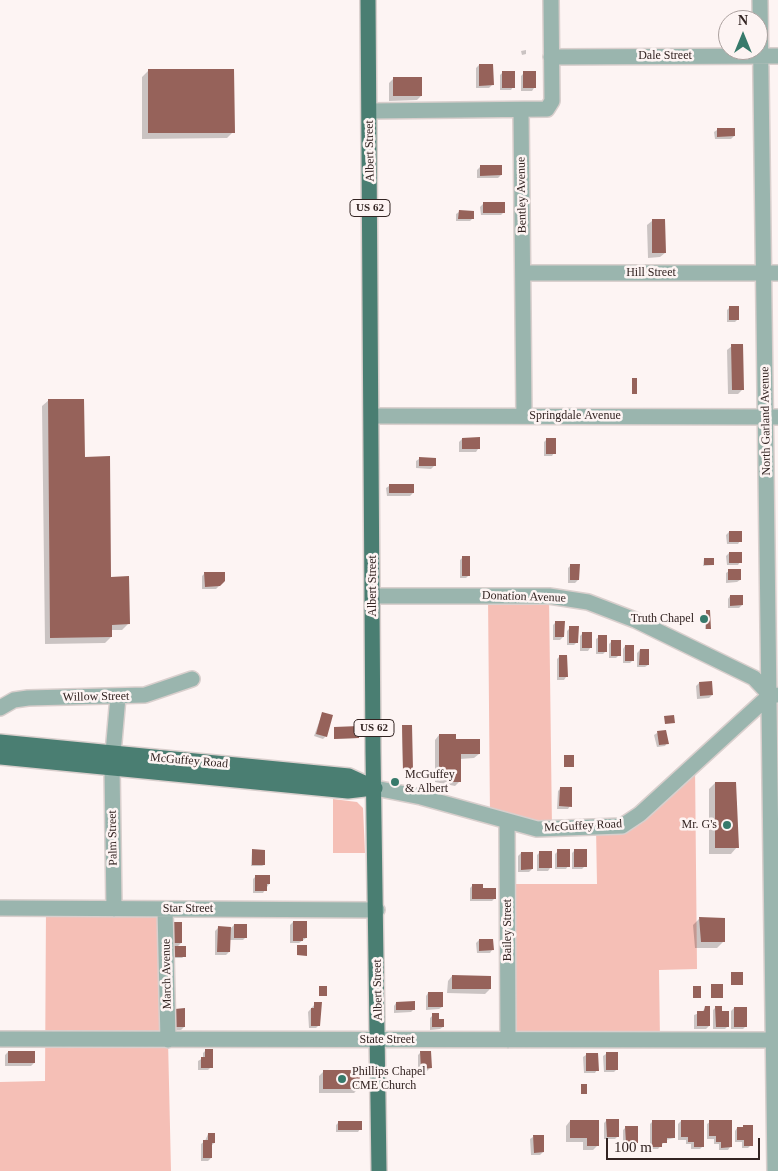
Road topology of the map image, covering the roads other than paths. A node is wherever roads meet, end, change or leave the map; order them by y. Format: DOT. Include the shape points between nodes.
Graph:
graph roads {
  1 [pos="368,0"];
  2 [pos="551,0"];
  3 [pos="551,56"];
  4 [pos="718,56"];
  5 [pos="761,60"];
  6 [pos="370,111"];
  7 [pos="521,111"];
  8 [pos="523,273"];
  9 [pos="771,273"];
  10 [pos="372,416"];
  11 [pos="524,416"];
  12 [pos="772,417"];
  13 [pos="374,596"];
  14 [pos="192,679"];
  15 [pos="774,695"];
  16 [pos="118,696"];
  17 [pos="0,708"];
  18 [pos="3,750"];
  19 [pos="112,760"];
  20 [pos="375,788"];
  21 [pos="507,821"];
  22 [pos="0,908"];
  23 [pos="114,909"];
  24 [pos="165,909"];
  25 [pos="377,910"];
  26 [pos="0,1039"];
  27 [pos="168,1040"];
  28 [pos="378,1040"];
  29 [pos="508,1040"];
  30 [pos="773,1040"];
  31 [pos="379,1171"];
  32 [pos="774,1171"];
  1 -- 6 [label="main road, Albert Street / US 62"];
  2 -- 3 [label="street"];
  3 -- 4 [label="street, Dale Street"];
  3 -- 7 [label="street" via="551,104 544,110"];
  5 -- 9 [label="street, North Garland Avenue"];
  6 -- 7 [label="street"];
  6 -- 10 [label="main road, Albert Street / US 62"];
  7 -- 8 [label="street, Bentley Avenue"];
  8 -- 9 [label="street, Hill Street"];
  8 -- 11 [label="street, Bentley Avenue"];
  9 -- 12 [label="street, North Garland Avenue"];
  10 -- 11 [label="street, Springdale Avenue"];
  10 -- 13 [label="main road, Albert Street / US 62"];
  11 -- 12 [label="street, Springdale Avenue"];
  12 -- 15 [label="street, North Garland Avenue"];
  13 -- 15 [label="street, Donation Avenue" via="549,596 588,602 635,620 754,678"];
  13 -- 20 [label="main road, Albert Street / US 62"];
  14 -- 16 [label="street, Willow Street" via="145,696"];
  15 -- 21 [label="street, McGuffey Road" via="628,824 537,829"];
  15 -- 30 [label="street, North Garland Avenue"];
  16 -- 17 [label="street, Willow Street" via="28,698 14,700"];
  16 -- 19 [label="street, Palm Street"];
  18 -- 19 [label="main road, McGuffey Road"];
  19 -- 20 [label="main road, McGuffey Road" via="349,776"];
  19 -- 23 [label="street, Palm Street"];
  20 -- 21 [label="street, McGuffey Road"];
  20 -- 25 [label="main road, Albert Street / US 62"];
  21 -- 29 [label="street, Bailey Street"];
  22 -- 23 [label="street, Star Street"];
  23 -- 24 [label="street, Star Street"];
  24 -- 25 [label="street, Star Street"];
  24 -- 27 [label="street, March Avenue"];
  25 -- 28 [label="main road, Albert Street / US 62"];
  26 -- 27 [label="street, State Street"];
  27 -- 28 [label="street, State Street"];
  28 -- 29 [label="street, State Street"];
  28 -- 31 [label="main road, Albert Street / US 62"];
  29 -- 30 [label="street, State Street"];
  30 -- 32 [label="street, North Garland Avenue"];
}
